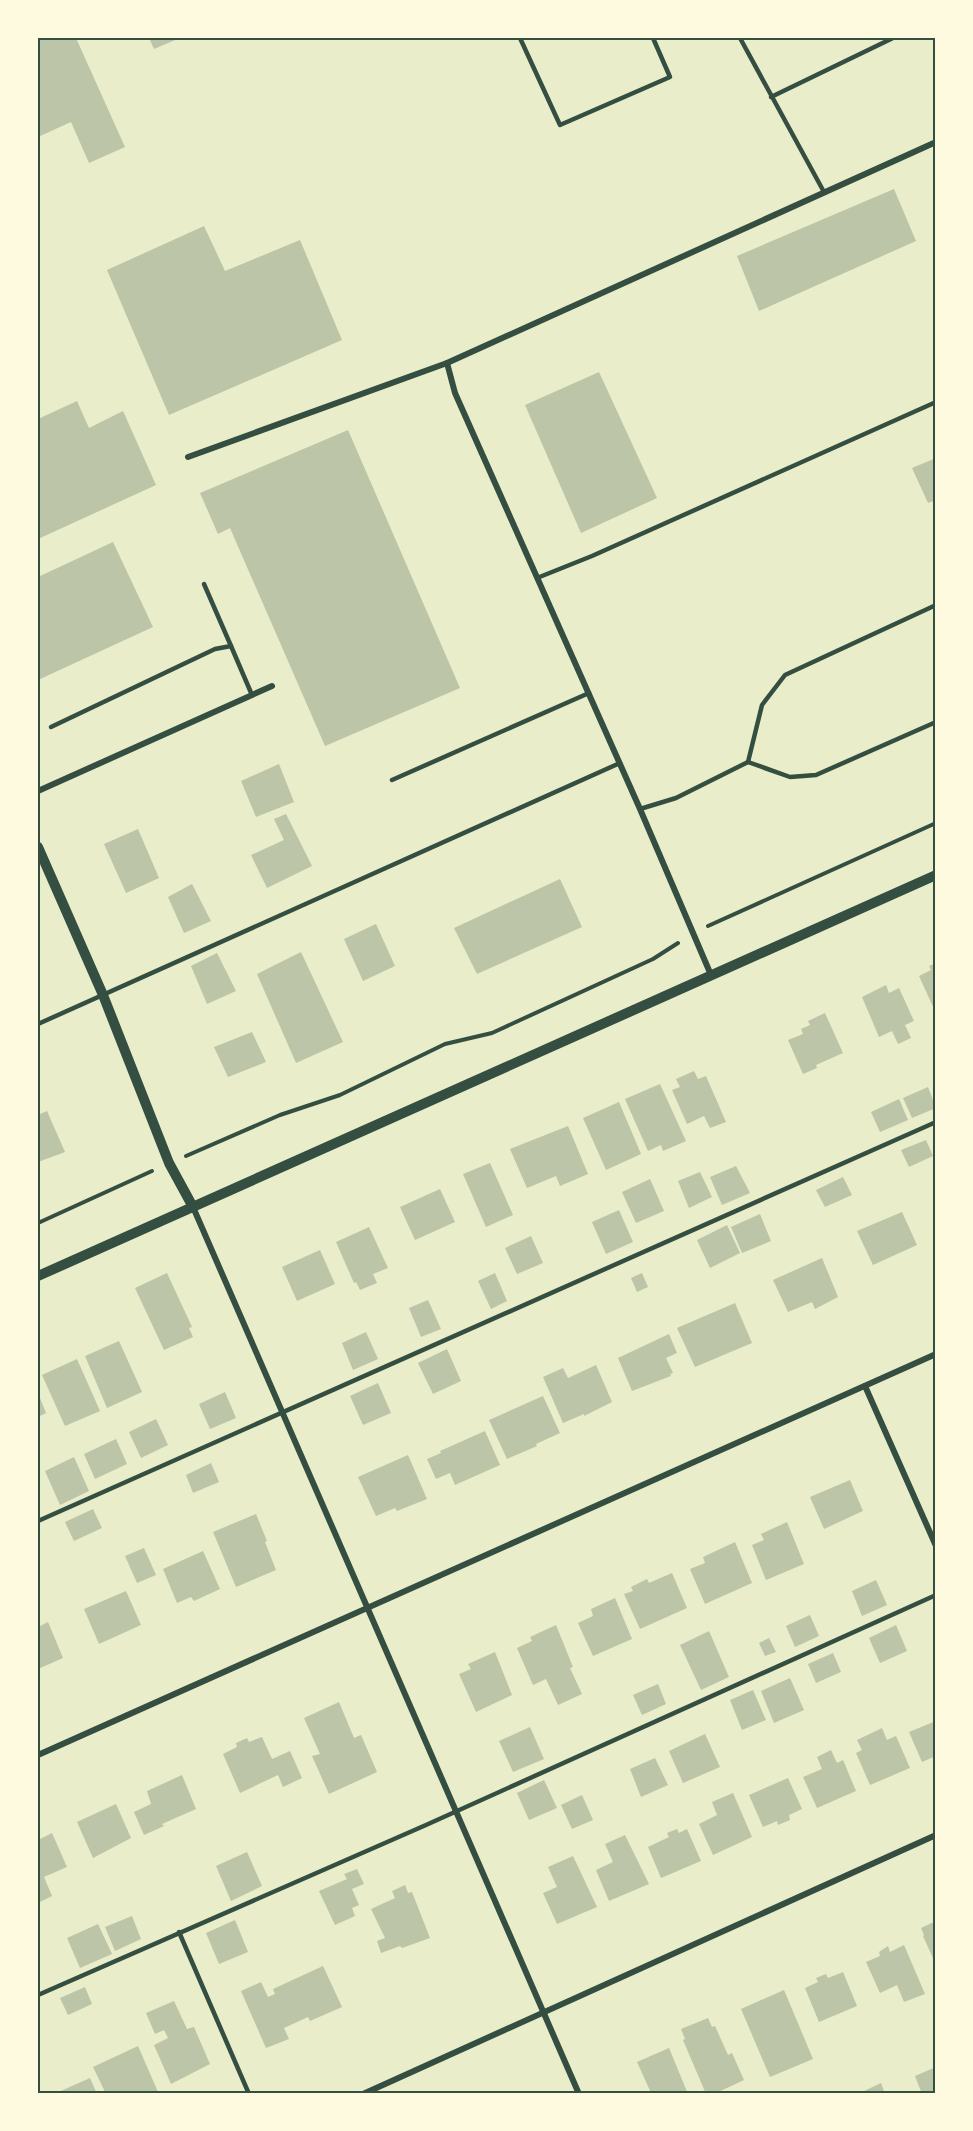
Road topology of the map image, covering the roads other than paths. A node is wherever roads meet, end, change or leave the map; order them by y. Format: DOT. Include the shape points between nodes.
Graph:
graph roads {
  1 [pos="520,38"];
  2 [pos="652,38"];
  3 [pos="740,38"];
  4 [pos="894,38"];
  5 [pos="771,97"];
  6 [pos="936,142"];
  7 [pos="824,192"];
  8 [pos="447,363"];
  9 [pos="936,402"];
  10 [pos="188,457"];
  11 [pos="537,578"];
  12 [pos="204,584"];
  13 [pos="936,604"];
  14 [pos="231,646"];
  15 [pos="272,686"];
  16 [pos="589,693"];
  17 [pos="252,695"];
  18 [pos="936,722"];
  19 [pos="51,727"];
  20 [pos="748,762"];
  21 [pos="620,763"];
  22 [pos="392,780"];
  23 [pos="38,791"];
  24 [pos="640,809"];
  25 [pos="38,847"];
  26 [pos="936,875"];
  27 [pos="711,975"];
  28 [pos="103,995"];
  29 [pos="38,1024"];
  30 [pos="936,1122"];
  31 [pos="193,1207"];
  32 [pos="38,1276"];
  33 [pos="936,1354"];
  34 [pos="865,1386"];
  35 [pos="283,1412"];
  36 [pos="38,1521"];
  37 [pos="936,1546"];
  38 [pos="936,1595"];
  39 [pos="367,1609"];
  40 [pos="38,1755"];
  41 [pos="455,1812"];
  42 [pos="936,1835"];
  43 [pos="179,1932"];
  44 [pos="38,1995"];
  45 [pos="543,2013"];
  46 [pos="249,2094"];
  47 [pos="363,2094"];
  48 [pos="579,2094"];
  1 -- 2 [label="lane" via="560,125 670,77"];
  3 -- 5 [label="lane"];
  4 -- 5 [label="lane"];
  5 -- 7 [label="lane"];
  6 -- 7 [label="street"];
  7 -- 8 [label="street"];
  8 -- 10 [label="street"];
  8 -- 11 [label="street" via="455,393"];
  9 -- 11 [label="lane"];
  11 -- 16 [label="street"];
  12 -- 14 [label="lane"];
  13 -- 20 [label="lane" via="785,675 762,705"];
  14 -- 17 [label="lane"];
  14 -- 19 [label="lane" via="215,649"];
  15 -- 17 [label="street"];
  16 -- 21 [label="street"];
  16 -- 22 [label="lane"];
  17 -- 23 [label="street"];
  18 -- 20 [label="lane" via="816,775 790,777"];
  20 -- 24 [label="lane" via="676,798"];
  21 -- 24 [label="street"];
  21 -- 28 [label="lane"];
  24 -- 27 [label="street"];
  25 -- 28 [label="street"];
  26 -- 27 [label="street"];
  27 -- 31 [label="street"];
  28 -- 29 [label="lane"];
  28 -- 31 [label="street" via="169,1163"];
  30 -- 35 [label="lane"];
  31 -- 32 [label="street"];
  31 -- 35 [label="street"];
  33 -- 34 [label="street"];
  34 -- 37 [label="street"];
  34 -- 39 [label="street"];
  35 -- 36 [label="lane"];
  35 -- 39 [label="street"];
  38 -- 41 [label="lane"];
  39 -- 40 [label="street"];
  39 -- 41 [label="street"];
  41 -- 43 [label="lane"];
  41 -- 45 [label="street"];
  42 -- 45 [label="street"];
  43 -- 44 [label="lane"];
  43 -- 46 [label="lane"];
  45 -- 47 [label="street"];
  45 -- 48 [label="street"];
}
